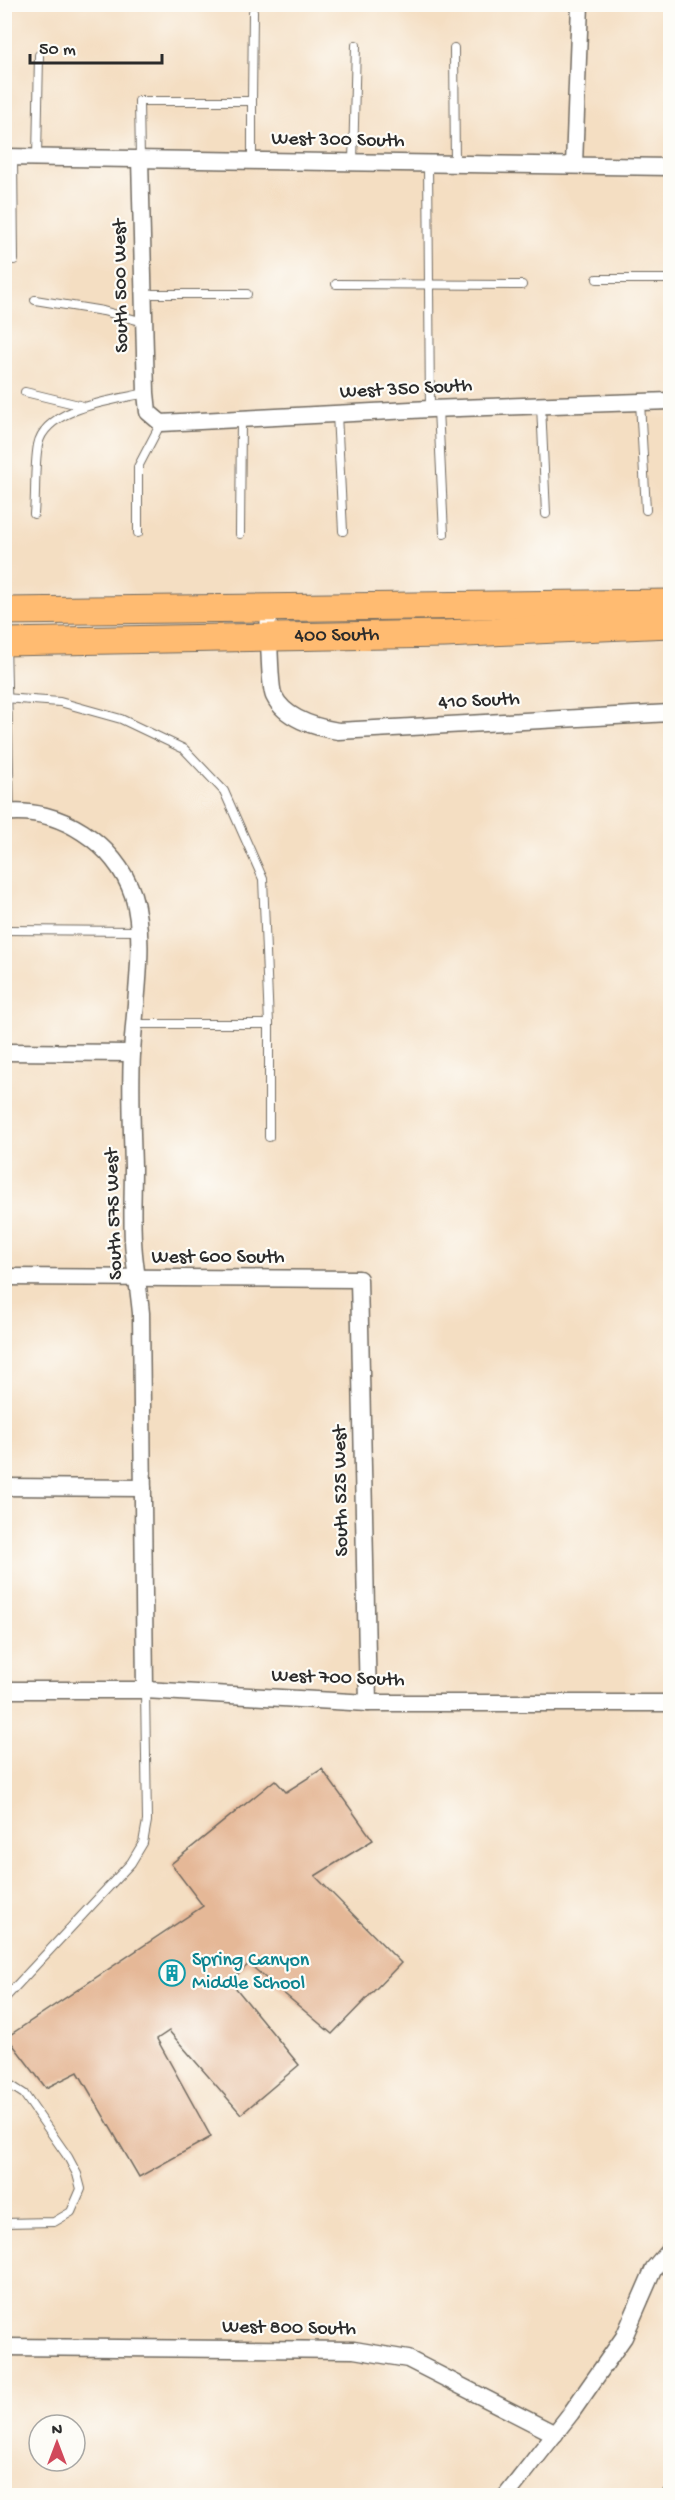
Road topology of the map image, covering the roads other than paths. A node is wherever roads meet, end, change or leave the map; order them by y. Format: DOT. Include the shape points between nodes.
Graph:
graph roads {
  1 [pos="580,4"];
  2 [pos="253,12"];
  3 [pos="356,45"];
  4 [pos="454,48"];
  5 [pos="39,55"];
  6 [pos="252,101"];
  7 [pos="9,157"];
  8 [pos="36,157"];
  9 [pos="140,159"];
  10 [pos="252,161"];
  11 [pos="353,162"];
  12 [pos="428,163"];
  13 [pos="455,164"];
  14 [pos="574,165"];
  15 [pos="670,167"];
  16 [pos="14,260"];
  17 [pos="597,279"];
  18 [pos="670,279"];
  19 [pos="336,284"];
  20 [pos="429,284"];
  21 [pos="522,285"];
  22 [pos="143,294"];
  23 [pos="248,294"];
  24 [pos="35,300"];
  25 [pos="144,322"];
  26 [pos="25,392"];
  27 [pos="146,393"];
  28 [pos="670,401"];
  29 [pos="640,402"];
  30 [pos="541,405"];
  31 [pos="84,407"];
  32 [pos="434,409"];
  33 [pos="337,414"];
  34 [pos="154,418"];
  35 [pos="241,420"];
  36 [pos="646,510"];
  37 [pos="34,514"];
  38 [pos="546,514"];
  39 [pos="343,531"];
  40 [pos="138,533"];
  41 [pos="240,534"];
  42 [pos="444,534"];
  43 [pos="670,603"];
  44 [pos="268,607"];
  45 [pos="4,611"];
  46 [pos="670,624"];
  47 [pos="270,636"];
  48 [pos="5,642"];
  49 [pos="5,698"];
  50 [pos="670,713"];
  51 [pos="7,812"];
  52 [pos="4,930"];
  53 [pos="139,931"];
  54 [pos="135,1024"];
  55 [pos="269,1024"];
  56 [pos="4,1052"];
  57 [pos="132,1053"];
  58 [pos="269,1137"];
  59 [pos="4,1277"];
  60 [pos="138,1278"];
  61 [pos="359,1279"];
  62 [pos="4,1487"];
  63 [pos="143,1488"];
  64 [pos="4,1690"];
  65 [pos="145,1690"];
  66 [pos="368,1703"];
  67 [pos="670,1703"];
  68 [pos="4,1999"];
  69 [pos="4,2081"];
  70 [pos="4,2223"];
  71 [pos="670,2249"];
  72 [pos="4,2347"];
  73 [pos="555,2434"];
  74 [pos="506,2496"];
  1 -- 14 [label="street"];
  2 -- 6 [label="lane"];
  3 -- 11 [label="lane"];
  4 -- 13 [label="lane"];
  5 -- 8 [label="lane"];
  6 -- 9 [label="lane" via="139,101"];
  6 -- 10 [label="lane"];
  7 -- 8 [label="street, West 300 South"];
  7 -- 16 [label="lane"];
  8 -- 9 [label="street, West 300 South"];
  9 -- 10 [label="street, West 300 South"];
  9 -- 22 [label="street, South 500 West"];
  10 -- 11 [label="street, West 300 South"];
  11 -- 12 [label="street, West 300 South"];
  12 -- 13 [label="street, West 300 South"];
  12 -- 20 [label="lane"];
  13 -- 14 [label="street, West 300 South"];
  14 -- 15 [label="street, West 300 South"];
  17 -- 18 [label="lane"];
  19 -- 20 [label="lane"];
  20 -- 21 [label="lane"];
  20 -- 32 [label="lane"];
  22 -- 23 [label="lane"];
  22 -- 25 [label="street, South 500 West"];
  24 -- 25 [label="lane" via="103,310"];
  25 -- 27 [label="street, South 500 West"];
  26 -- 31 [label="lane"];
  27 -- 31 [label="lane"];
  27 -- 34 [label="street, South 500 West"];
  28 -- 29 [label="street, West 350 South"];
  29 -- 30 [label="street, West 350 South"];
  29 -- 36 [label="lane"];
  30 -- 32 [label="street, West 350 South"];
  30 -- 38 [label="lane"];
  31 -- 37 [label="lane" via="49,427 39,443"];
  32 -- 33 [label="street, West 350 South"];
  32 -- 42 [label="lane"];
  33 -- 35 [label="street, West 350 South"];
  33 -- 39 [label="lane"];
  34 -- 35 [label="street, West 350 South"];
  34 -- 40 [label="lane" via="138,467"];
  35 -- 41 [label="lane"];
  43 -- 44 [label="main road, 400 South"];
  44 -- 45 [label="main road, 400 South"];
  44 -- 47 [label="street"];
  46 -- 47 [label="main road, 400 South" via="445,634"];
  47 -- 48 [label="main road, 400 South"];
  47 -- 50 [label="street, 410 South" via="273,696 292,716 315,728 338,731"];
  48 -- 49 [label="lane"];
  49 -- 51 [label="lane"];
  49 -- 55 [label="lane" via="60,702 121,719 184,749 224,791 262,879"];
  51 -- 53 [label="street, South 575 West" via="53,819 94,840 130,887"];
  52 -- 53 [label="lane"];
  53 -- 54 [label="street, South 575 West"];
  54 -- 55 [label="lane"];
  54 -- 57 [label="street, South 575 West"];
  55 -- 58 [label="lane"];
  56 -- 57 [label="street"];
  57 -- 60 [label="street, South 575 West" via="134,1253"];
  59 -- 60 [label="street, West 600 South"];
  60 -- 61 [label="street, West 600 South"];
  60 -- 63 [label="street, South 575 West"];
  61 -- 66 [label="street, South 525 West"];
  62 -- 63 [label="street"];
  63 -- 65 [label="street, South 575 West"];
  64 -- 65 [label="street, West 700 South"];
  65 -- 66 [label="street, West 700 South"];
  65 -- 68 [label="lane" via="148,1788 143,1843 131,1863"];
  66 -- 67 [label="street, West 700 South"];
  69 -- 70 [label="lane" via="24,2094 68,2157 81,2189 70,2211 54,2222"];
  71 -- 73 [label="street" via="654,2268 624,2337"];
  72 -- 73 [label="street, West 800 South" via="354,2350 408,2359"];
  73 -- 74 [label="street"];
}
